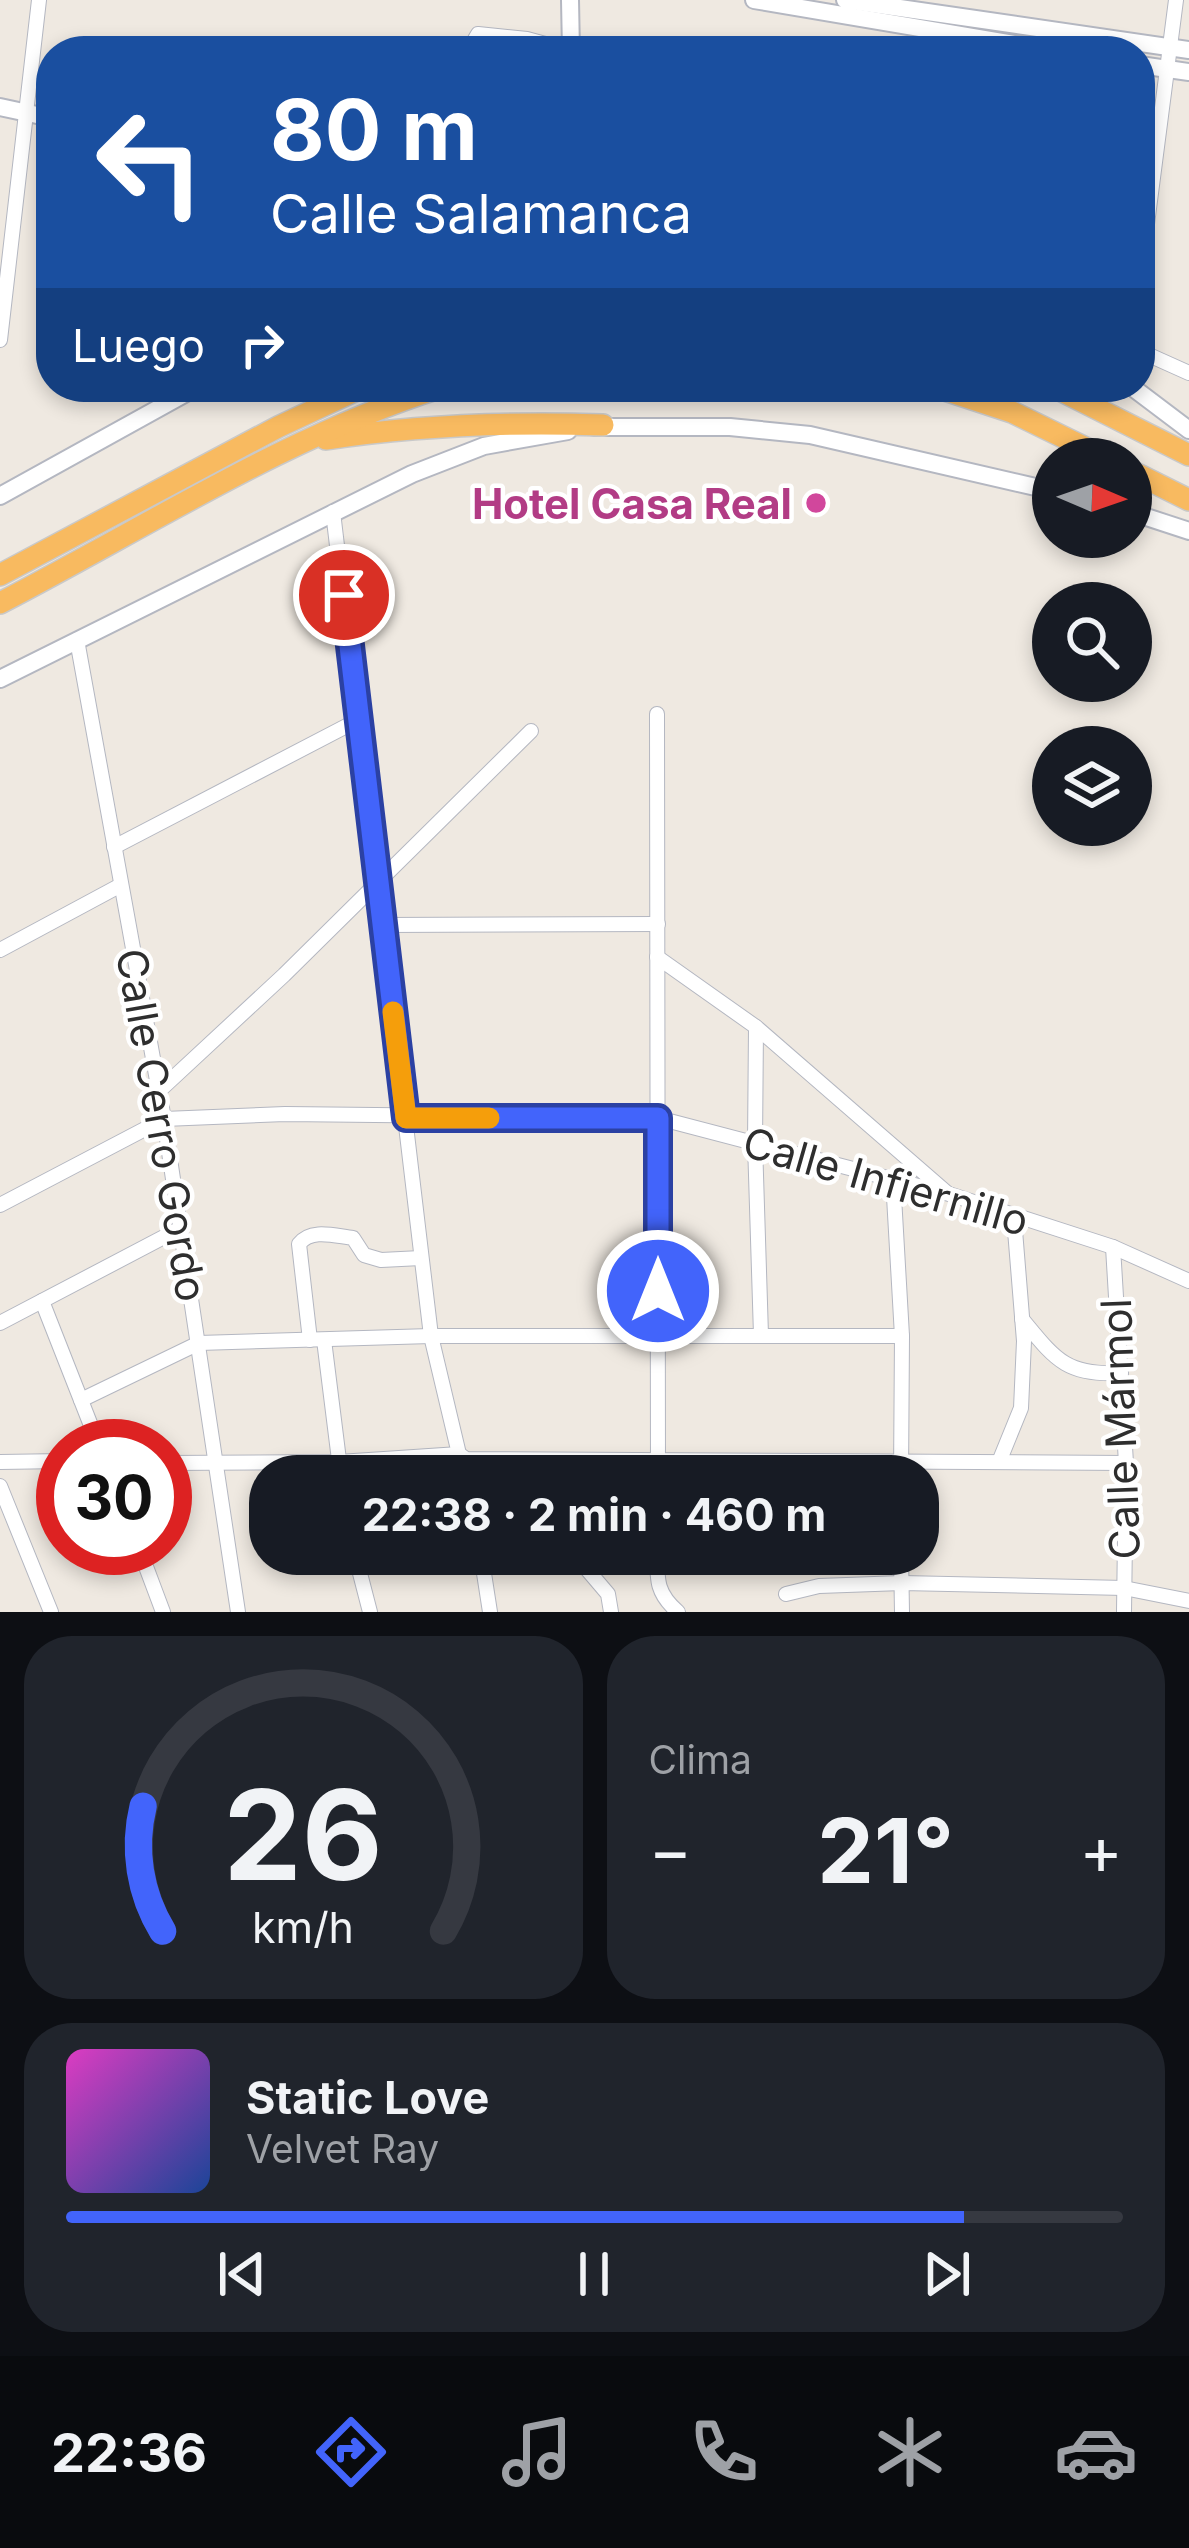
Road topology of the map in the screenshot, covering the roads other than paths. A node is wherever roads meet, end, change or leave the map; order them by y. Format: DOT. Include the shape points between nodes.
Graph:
graph roads {
  1 [pos="39,0"];
  2 [pos="570,0"];
  3 [pos="754,0"];
  4 [pos="845,0"];
  5 [pos="1176,0"];
  6 [pos="477,36"];
  7 [pos="507,36"];
  8 [pos="571,36"];
  9 [pos="967,36"];
  10 [pos="1091,36"];
  11 [pos="1180,49"];
  12 [pos="1155,67"];
  13 [pos="1166,69"];
  14 [pos="1189,72"];
  15 [pos="0,107"];
  16 [pos="28,113"];
  17 [pos="36,115"];
  18 [pos="1155,157"];
  19 [pos="4,297"];
  20 [pos="0,340"];
  21 [pos="1155,358"];
  22 [pos="1189,374"];
  23 [pos="170,402"];
  24 [pos="331,402"];
  25 [pos="393,402"];
  26 [pos="982,402"];
  27 [pos="1084,402"];
  28 [pos="1152,402"];
  29 [pos="603,425"];
  30 [pos="1189,430"];
  31 [pos="1065,438"];
  32 [pos="302,442"];
  33 [pos="1189,455"];
  34 [pos="1152,482"];
  35 [pos="1032,485"];
  36 [pos="0,496"];
  37 [pos="1189,500"];
  38 [pos="333,512"];
  39 [pos="1152,519"];
  40 [pos="1189,531"];
  41 [pos="0,575"];
  42 [pos="0,603"];
  43 [pos="76,640"];
  44 [pos="0,679"];
  45 [pos="657,714"];
  46 [pos="358,720"];
  47 [pos="531,730"];
  48 [pos="114,848"];
  49 [pos="378,882"];
  50 [pos="121,885"];
  51 [pos="658,924"];
  52 [pos="382,925"];
  53 [pos="0,950"];
  54 [pos="657,957"];
  55 [pos="756,1027"];
  56 [pos="159,1091"];
  57 [pos="406,1118"];
  58 [pos="658,1118"];
  59 [pos="164,1119"];
  60 [pos="754,1143"];
  61 [pos="893,1179"];
  62 [pos="949,1194"];
  63 [pos="0,1205"];
  64 [pos="1013,1218"];
  65 [pos="181,1228"];
  66 [pos="1113,1247"];
  67 [pos="422,1258"];
  68 [pos="1189,1281"];
  69 [pos="42,1301"];
  70 [pos="1022,1318"];
  71 [pos="0,1323"];
  72 [pos="658,1334"];
  73 [pos="761,1335"];
  74 [pos="430,1336"];
  75 [pos="902,1336"];
  76 [pos="317,1340"];
  77 [pos="199,1343"];
  78 [pos="1120,1373"];
  79 [pos="80,1400"];
  80 [pos="88,1419"];
  81 [pos="338,1455"];
  82 [pos="462,1455"];
  83 [pos="658,1455"];
  84 [pos="901,1455"];
  85 [pos="36,1461"];
  86 [pos="0,1462"];
  87 [pos="999,1462"];
  88 [pos="1126,1463"];
  89 [pos="192,1464"];
  90 [pos="218,1465"];
  91 [pos="249,1466"];
  92 [pos="939,1466"];
  93 [pos="0,1486"];
  94 [pos="150,1575"];
  95 [pos="361,1575"];
  96 [pos="484,1575"];
  97 [pos="592,1575"];
  98 [pos="656,1575"];
  99 [pos="902,1575"];
  100 [pos="902,1583"];
  101 [pos="1124,1588"];
  102 [pos="786,1594"];
  103 [pos="1189,1600"];
  104 [pos="51,1612"];
  105 [pos="164,1612"];
  106 [pos="238,1612"];
  107 [pos="370,1612"];
  108 [pos="490,1612"];
  109 [pos="611,1612"];
  110 [pos="678,1612"];
  111 [pos="902,1612"];
  112 [pos="1124,1612"];
  1 -- 16 [label="street"];
  2 -- 8 [label="street"];
  3 -- 9 [label="street"];
  4 -- 10 [label="street"];
  5 -- 11 [label="street"];
  6 -- 7 [label="street"];
  11 -- 13 [label="street"];
  12 -- 13 [label="street"];
  13 -- 14 [label="street"];
  13 -- 18 [label="street"];
  15 -- 16 [label="street"];
  16 -- 17 [label="street"];
  16 -- 19 [label="street"];
  19 -- 20 [label="street"];
  21 -- 22 [label="street"];
  23 -- 36 [label="street"];
  24 -- 41 [label="highway"];
  25 -- 32 [label="highway"];
  26 -- 31 [label="highway"];
  27 -- 33 [label="highway"];
  28 -- 30 [label="street"];
  29 -- 32 [label="highway" via="397,428"];
  29 -- 35 [label="street" via="810,435"];
  29 -- 38 [label="street" via="484,446"];
  32 -- 42 [label="highway"];
  34 -- 37 [label="highway"];
  38 -- 43 [label="street"];
  38 -- 46 [label="street"];
  39 -- 40 [label="street"];
  43 -- 44 [label="street"];
  43 -- 48 [label="street, Calle Cerro Gordo"];
  45 -- 51 [label="street"];
  46 -- 48 [label="street"];
  46 -- 49 [label="street"];
  47 -- 49 [label="street"];
  48 -- 50 [label="street, Calle Cerro Gordo"];
  49 -- 52 [label="street"];
  49 -- 56 [label="street"];
  50 -- 53 [label="street"];
  50 -- 56 [label="street, Calle Cerro Gordo"];
  51 -- 52 [label="street"];
  51 -- 54 [label="street"];
  52 -- 57 [label="street"];
  54 -- 55 [label="street"];
  54 -- 58 [label="street"];
  55 -- 60 [label="street"];
  55 -- 62 [label="street"];
  56 -- 59 [label="street, Calle Cerro Gordo"];
  57 -- 58 [label="street, Calle Infiernillo"];
  57 -- 59 [label="street, Calle Infiernillo"];
  57 -- 67 [label="street"];
  58 -- 60 [label="street, Calle Infiernillo"];
  58 -- 72 [label="street"];
  59 -- 63 [label="street"];
  59 -- 65 [label="street, Calle Cerro Gordo"];
  60 -- 61 [label="street, Calle Infiernillo"];
  60 -- 73 [label="street"];
  61 -- 62 [label="street, Calle Infiernillo"];
  61 -- 75 [label="street"];
  62 -- 64 [label="street, Calle Infiernillo"];
  64 -- 66 [label="street, Calle Infiernillo"];
  64 -- 70 [label="street"];
  65 -- 69 [label="street"];
  65 -- 77 [label="street, Calle Cerro Gordo"];
  66 -- 68 [label="street, Calle Infiernillo"];
  66 -- 78 [label="street, Calle Mármol"];
  67 -- 74 [label="street"];
  67 -- 76 [label="street" via="381,1260 364,1255 353,1238 303,1238"];
  69 -- 71 [label="street"];
  69 -- 79 [label="street"];
  70 -- 78 [label="street" via="1057,1360 1088,1375"];
  70 -- 87 [label="street" via="1021,1408"];
  72 -- 73 [label="street"];
  72 -- 74 [label="street"];
  72 -- 83 [label="street"];
  73 -- 75 [label="street"];
  74 -- 76 [label="street"];
  74 -- 82 [label="street"];
  75 -- 84 [label="street"];
  76 -- 77 [label="street"];
  76 -- 81 [label="street"];
  77 -- 79 [label="street"];
  77 -- 90 [label="street, Calle Cerro Gordo"];
  78 -- 88 [label="street, Calle Mármol"];
  79 -- 80 [label="street"];
  85 -- 86 [label="street"];
  87 -- 88 [label="street"];
  87 -- 92 [label="street"];
  88 -- 101 [label="street, Calle Mármol"];
  89 -- 90 [label="street"];
  90 -- 91 [label="street"];
  90 -- 106 [label="street, Calle Cerro Gordo"];
  93 -- 104 [label="street"];
  94 -- 105 [label="street"];
  95 -- 107 [label="street"];
  96 -- 108 [label="street"];
  97 -- 109 [label="street"];
  98 -- 110 [label="street" via="663,1600"];
  99 -- 100 [label="street"];
  100 -- 101 [label="street"];
  100 -- 102 [label="street"];
  100 -- 111 [label="street"];
  101 -- 103 [label="street"];
  101 -- 112 [label="street, Calle Mármol"];
}
